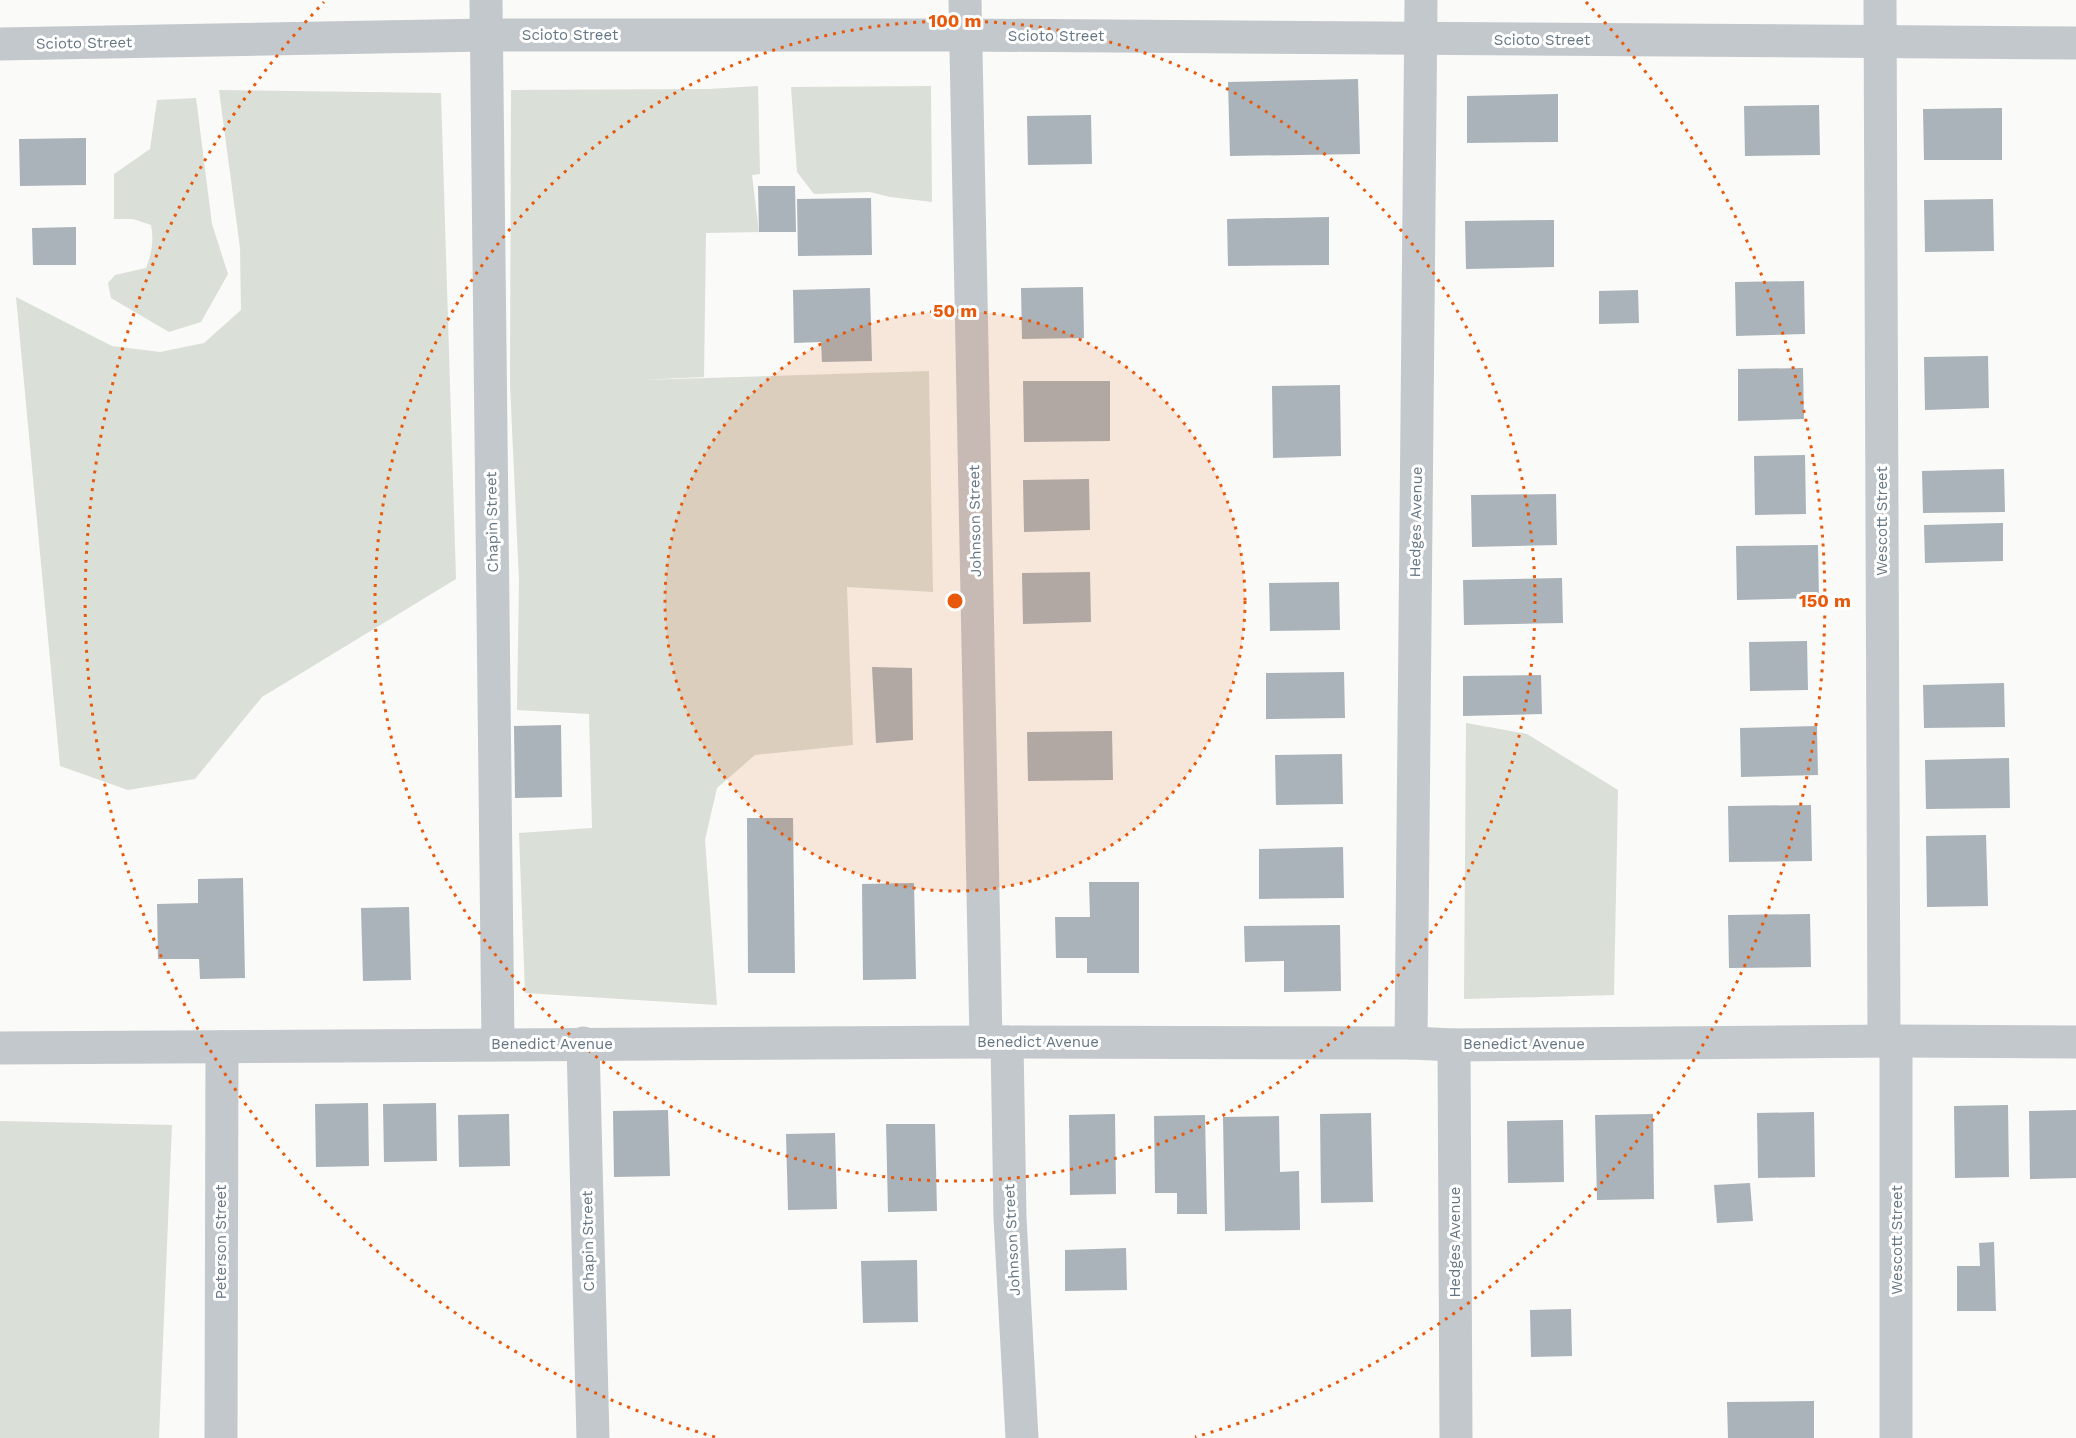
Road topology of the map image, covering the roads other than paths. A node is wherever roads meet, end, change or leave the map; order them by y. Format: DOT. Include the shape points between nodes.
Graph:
graph roads {
  1 [pos="486,0"];
  2 [pos="965,0"];
  3 [pos="1421,0"];
  4 [pos="1880,0"];
  5 [pos="487,35"];
  6 [pos="965,35"];
  7 [pos="1421,39"];
  8 [pos="1880,43"];
  9 [pos="2076,43"];
  10 [pos="0,44"];
  11 [pos="1890,1041"];
  12 [pos="996,1042"];
  13 [pos="2076,1042"];
  14 [pos="583,1043"];
  15 [pos="1411,1043"];
  16 [pos="498,1044"];
  17 [pos="1454,1045"];
  18 [pos="222,1047"];
  19 [pos="0,1048"];
  20 [pos="221,1438"];
  21 [pos="593,1438"];
  22 [pos="1022,1438"];
  23 [pos="1456,1438"];
  24 [pos="1896,1438"];
  1 -- 5 [label="street, Chapin Street"];
  2 -- 6 [label="street, Johnson Street"];
  3 -- 7 [label="street, Hedges Avenue"];
  4 -- 8 [label="street, Wescott Street"];
  5 -- 6 [label="street, Scioto Street"];
  5 -- 10 [label="street, Scioto Street"];
  5 -- 16 [label="street, Chapin Street"];
  6 -- 7 [label="street, Scioto Street"];
  6 -- 12 [label="street, Johnson Street"];
  7 -- 8 [label="street, Scioto Street"];
  7 -- 15 [label="street, Hedges Avenue"];
  8 -- 9 [label="street, Scioto Street"];
  8 -- 11 [label="street, Wescott Street"];
  11 -- 13 [label="street, Benedict Avenue"];
  11 -- 17 [label="street, Benedict Avenue"];
  11 -- 24 [label="street, Wescott Street"];
  12 -- 14 [label="street, Benedict Avenue"];
  12 -- 15 [label="street, Benedict Avenue"];
  12 -- 22 [label="street, Johnson Street"];
  14 -- 16 [label="street, Benedict Avenue"];
  14 -- 21 [label="street, Chapin Street"];
  15 -- 17 [label="street, Benedict Avenue"];
  16 -- 18 [label="street, Benedict Avenue"];
  17 -- 23 [label="street, Hedges Avenue"];
  18 -- 19 [label="street, Benedict Avenue"];
  18 -- 20 [label="street, Peterson Street"];
}
